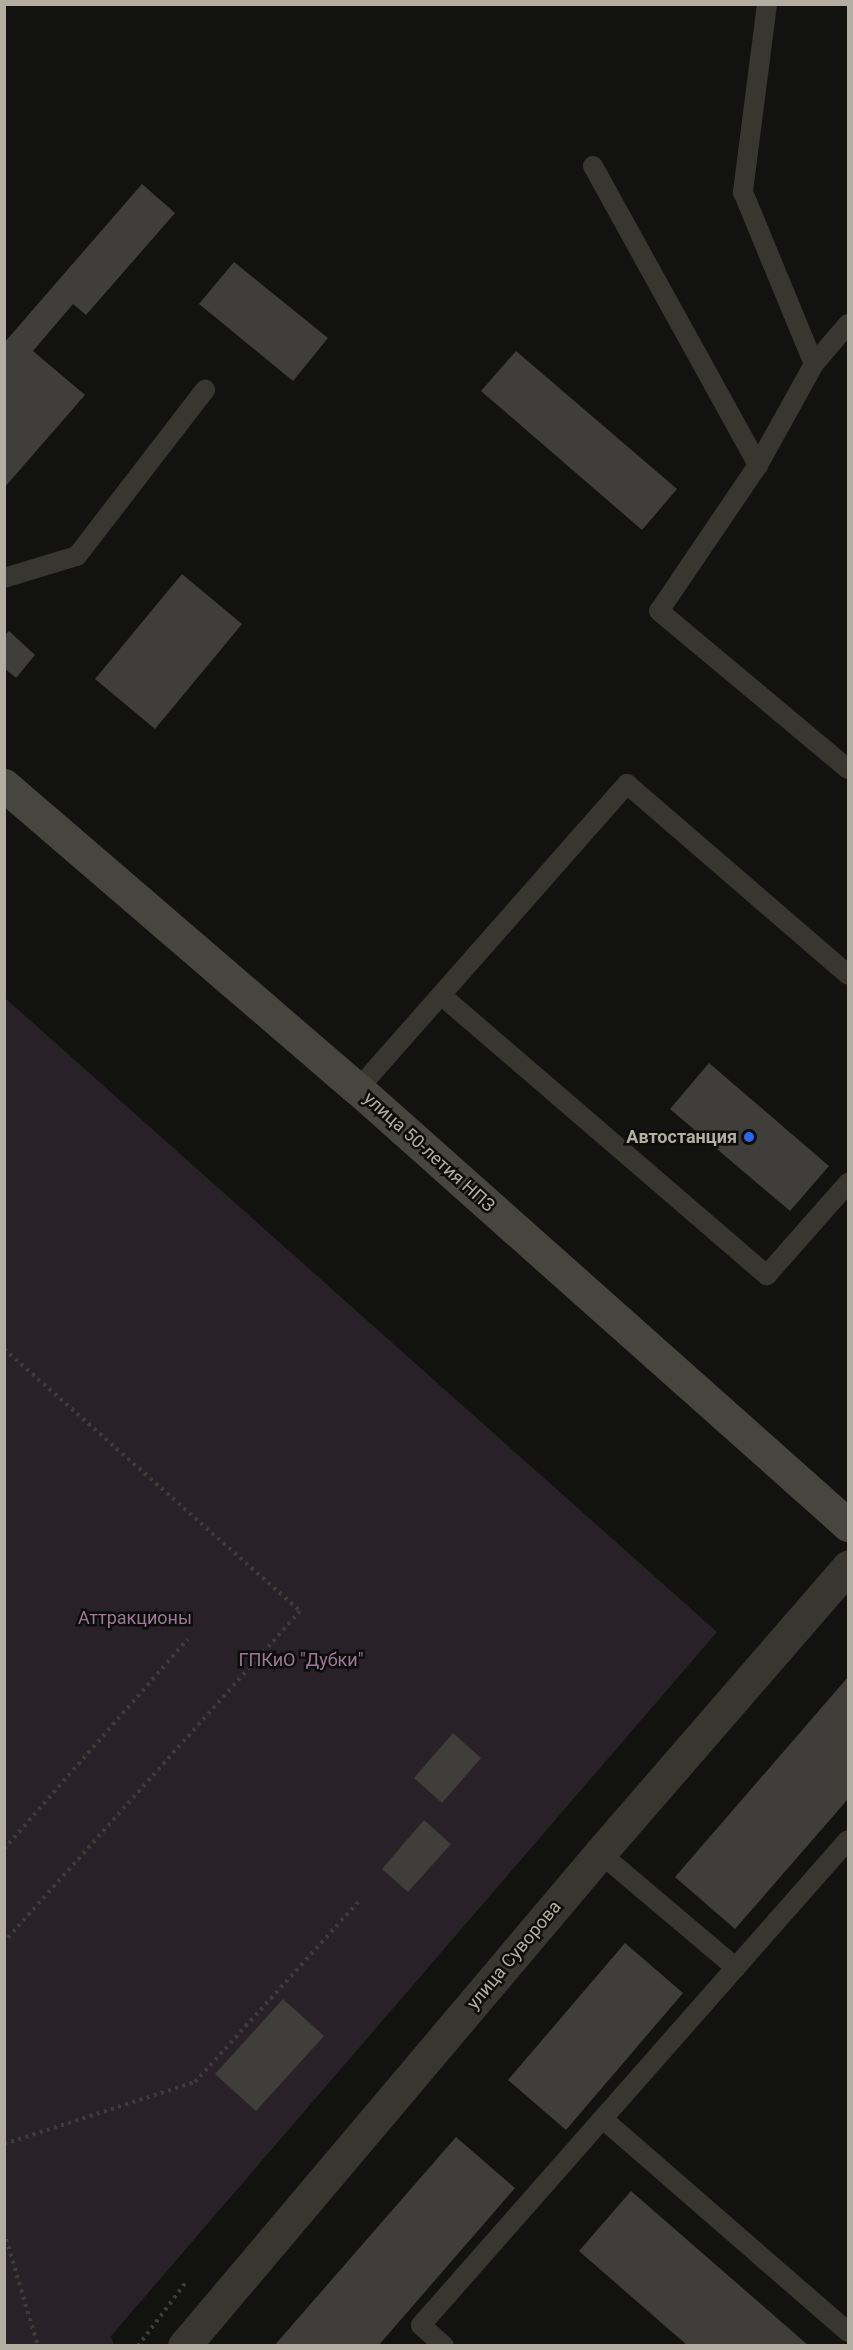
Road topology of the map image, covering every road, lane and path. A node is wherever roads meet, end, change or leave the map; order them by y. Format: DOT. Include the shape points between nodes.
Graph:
graph roads {
  1 [pos="767,4"];
  2 [pos="594,166"];
  3 [pos="849,324"];
  4 [pos="814,364"];
  5 [pos="205,390"];
  6 [pos="758,465"];
  7 [pos="4,578"];
  8 [pos="849,769"];
  9 [pos="4,784"];
  10 [pos="849,975"];
  11 [pos="441,995"];
  12 [pos="358,1089"];
  13 [pos="849,1183"];
  14 [pos="4,1349"];
  15 [pos="849,1526"];
  16 [pos="849,1567"];
  17 [pos="188,1639"];
  18 [pos="849,1840"];
  19 [pos="4,1849"];
  20 [pos="600,1853"];
  21 [pos="360,1900"];
  22 [pos="4,1942"];
  23 [pos="736,1968"];
  24 [pos="603,2119"];
  25 [pos="4,2144"];
  26 [pos="4,2232"];
  27 [pos="186,2282"];
  28 [pos="849,2332"];
  29 [pos="184,2345"];
  30 [pos="38,2346"];
  31 [pos="138,2346"];
  32 [pos="444,2346"];
  1 -- 4 [label="lane" via="743,192"];
  2 -- 6 [label="lane"];
  3 -- 4 [label="lane"];
  4 -- 6 [label="lane"];
  5 -- 7 [label="lane" via="77,556"];
  6 -- 8 [label="lane" via="658,611"];
  9 -- 12 [label="main road, улица 50-летия НПЗ"];
  10 -- 11 [label="lane" via="627,784"];
  11 -- 12 [label="lane"];
  11 -- 13 [label="lane" via="767,1275"];
  12 -- 15 [label="main road, улица 50-летия НПЗ"];
  14 -- 22 [label="path" via="300,1611"];
  16 -- 20 [label="street, улица Суворова"];
  17 -- 19 [label="path"];
  18 -- 23 [label="lane"];
  20 -- 23 [label="lane"];
  20 -- 29 [label="street, улица Суворова"];
  21 -- 25 [label="path" via="195,2082"];
  23 -- 24 [label="lane"];
  24 -- 28 [label="lane"];
  24 -- 32 [label="lane" via="421,2325"];
  26 -- 30 [label="path"];
  27 -- 31 [label="path"];
}
